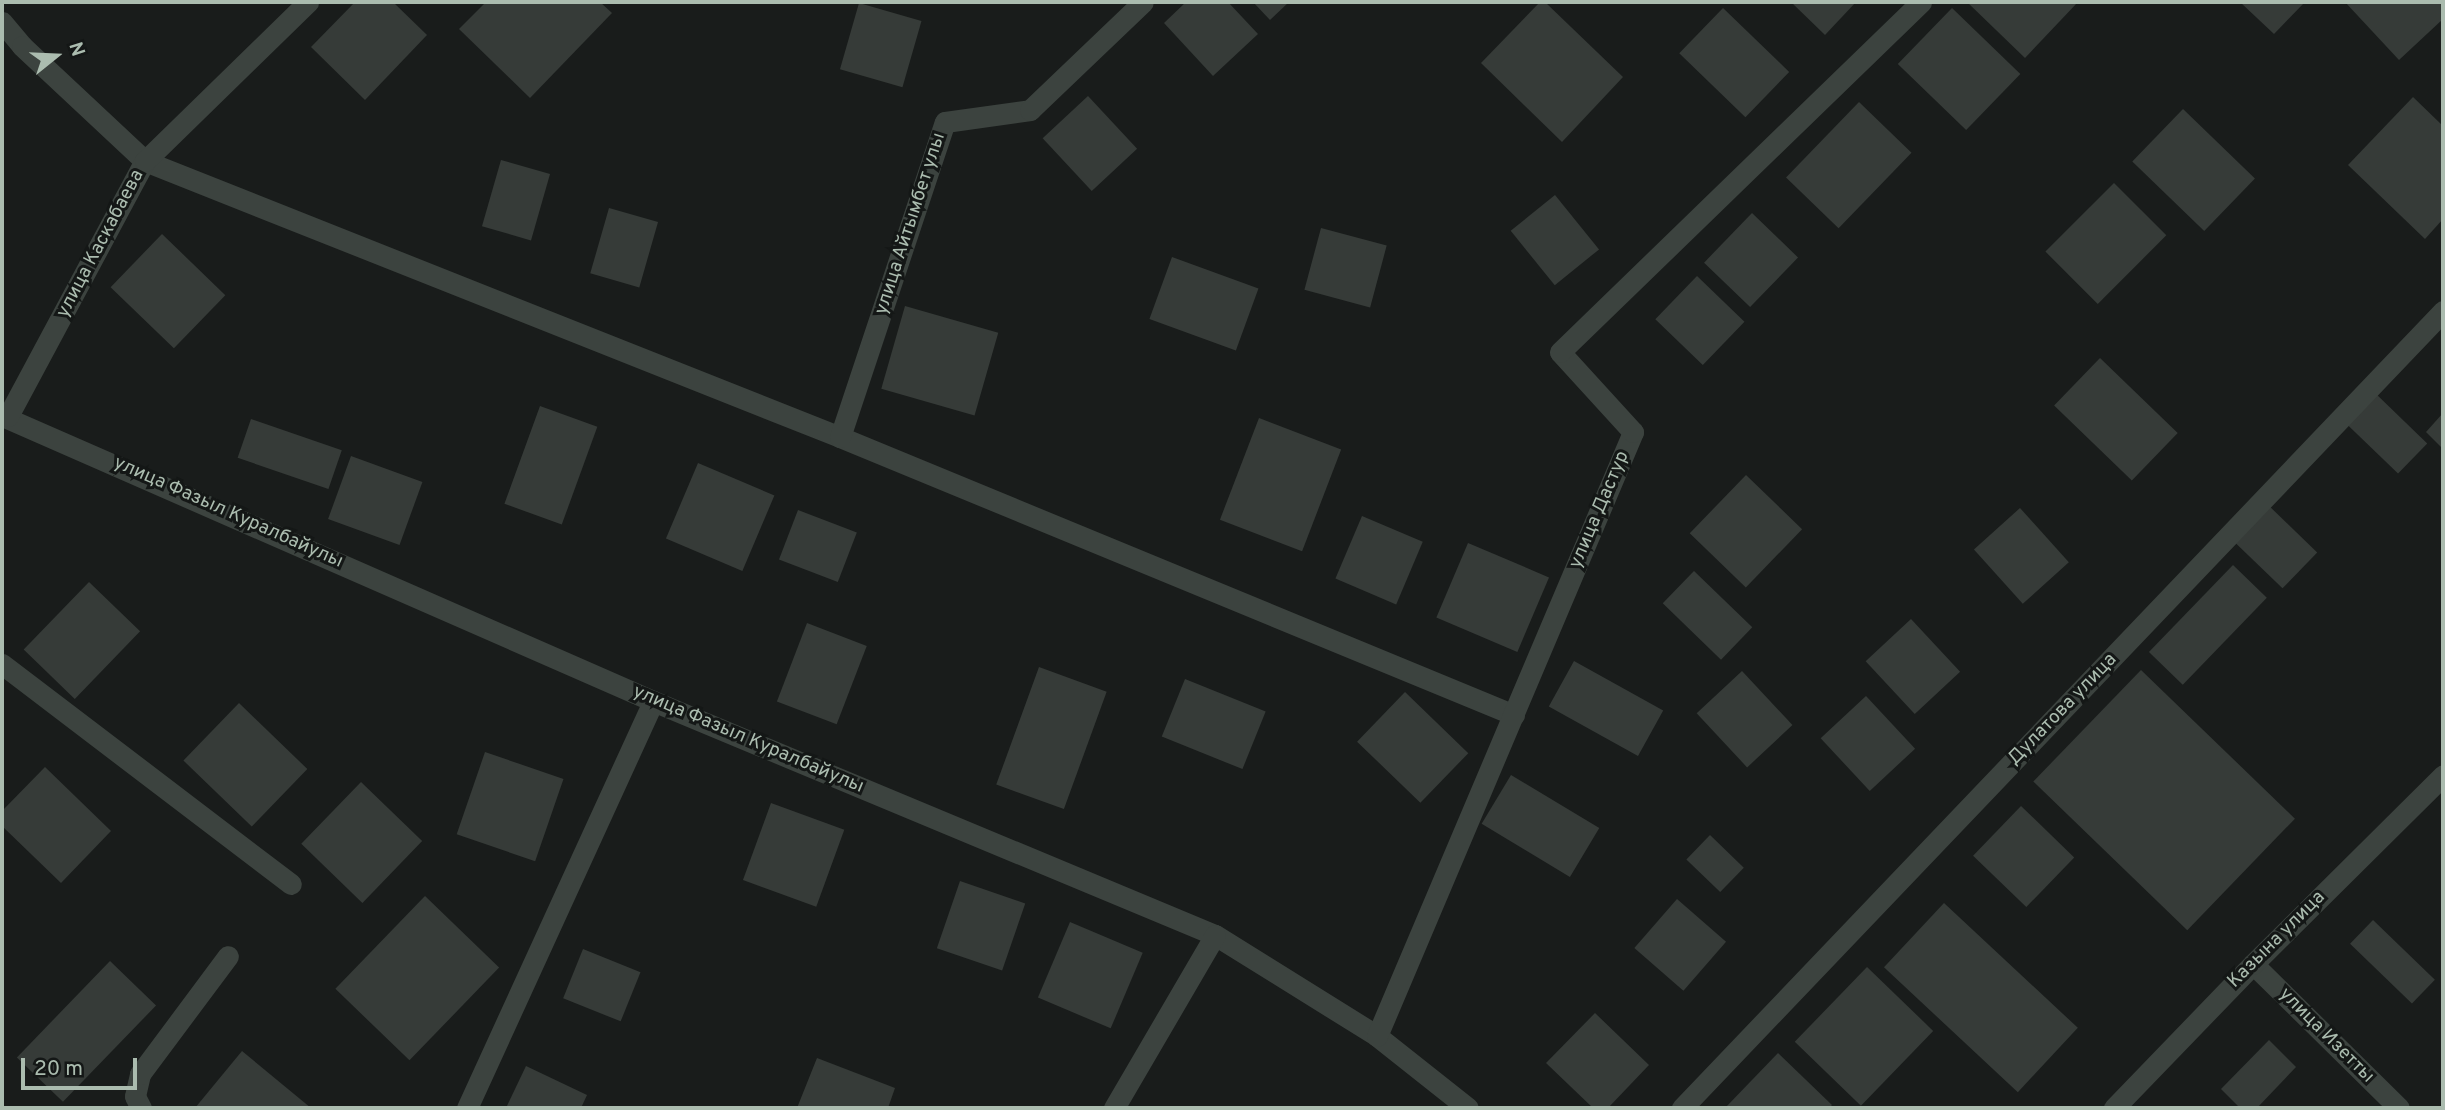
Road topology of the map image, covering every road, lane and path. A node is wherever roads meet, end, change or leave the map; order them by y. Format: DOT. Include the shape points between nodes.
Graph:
graph roads {
  1 [pos="308,2"];
  2 [pos="1143,2"];
  3 [pos="1922,2"];
  4 [pos="2,22"];
  5 [pos="145,161"];
  6 [pos="2443,311"];
  7 [pos="5,416"];
  8 [pos="840,437"];
  9 [pos="2,664"];
  10 [pos="653,701"];
  11 [pos="1514,715"];
  12 [pos="2443,775"];
  13 [pos="291,884"];
  14 [pos="1215,935"];
  15 [pos="228,956"];
  16 [pos="2253,964"];
  17 [pos="1377,1036"];
  18 [pos="141,1108"];
  19 [pos="467,1108"];
  20 [pos="1114,1108"];
  21 [pos="1468,1108"];
  22 [pos="1682,1108"];
  23 [pos="2114,1108"];
  24 [pos="2399,1108"];
  1 -- 5 [label="street, улица Каскабаева"];
  2 -- 8 [label="street, улица Айтымбет улы" via="1030,110 945,122"];
  3 -- 11 [label="street, улица Дастур" via="1560,352 1633,432"];
  4 -- 5 [label="street"];
  5 -- 7 [label="street, улица Каскабаева"];
  5 -- 8 [label="street"];
  6 -- 22 [label="street, Дулатова улица"];
  7 -- 10 [label="street, улица Фазыл Куралбайулы"];
  8 -- 11 [label="street"];
  9 -- 13 [label="street"];
  10 -- 14 [label="street, улица Фазыл Куралбайулы"];
  10 -- 19 [label="street"];
  11 -- 17 [label="street, улица Дастур"];
  12 -- 16 [label="street, Казына улица"];
  14 -- 17 [label="street, улица Фазыл Куралбайулы"];
  14 -- 20 [label="street"];
  15 -- 18 [label="street" via="140,1074 135,1096"];
  16 -- 23 [label="street, Казына улица"];
  16 -- 24 [label="street, улица Изетты"];
  17 -- 21 [label="street, улица Фазыл Куралбайулы"];
}
